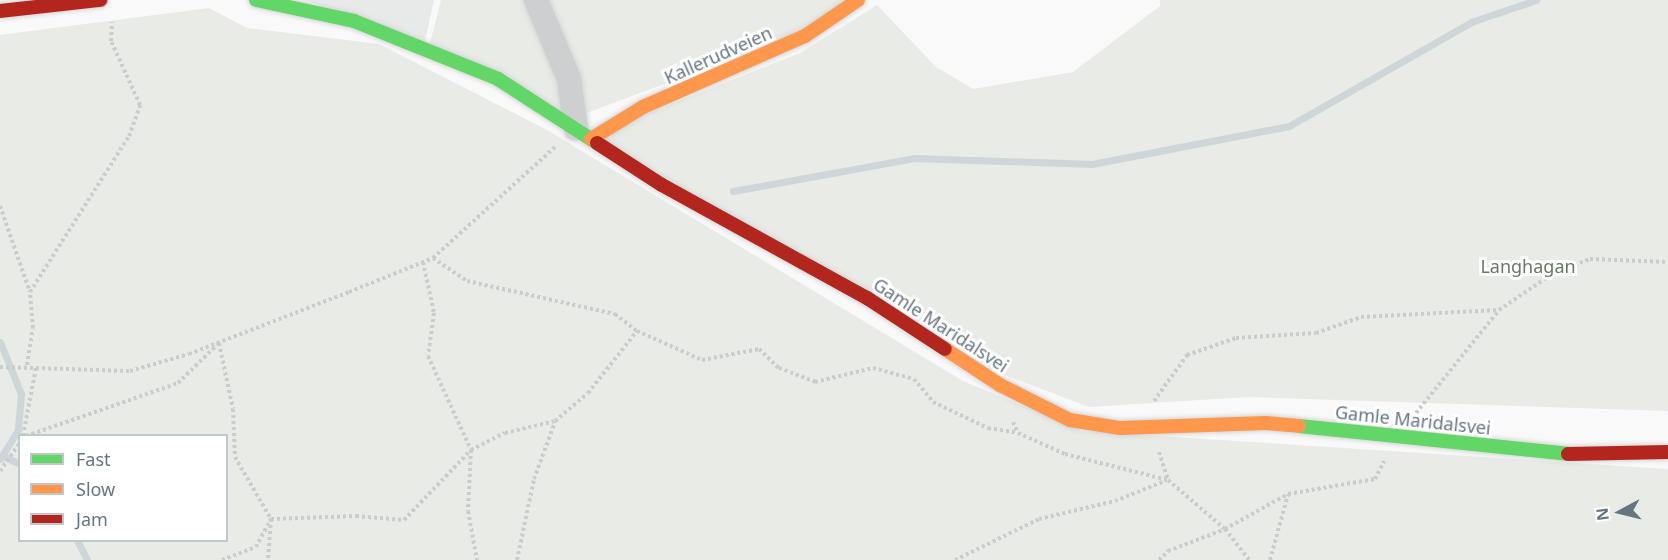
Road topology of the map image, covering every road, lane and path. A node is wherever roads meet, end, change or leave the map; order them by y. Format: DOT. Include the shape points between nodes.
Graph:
graph roads {
  1 [pos="100,0"];
  2 [pos="256,0"];
  3 [pos="536,0"];
  4 [pos="858,0"];
  5 [pos="113,10"];
  6 [pos="0,11"];
  7 [pos="583,134"];
  8 [pos="0,206"];
  9 [pos="433,258"];
  10 [pos="423,262"];
  11 [pos="1668,262"];
  12 [pos="30,292"];
  13 [pos="1499,310"];
  14 [pos="637,331"];
  15 [pos="219,343"];
  16 [pos="27,365"];
  17 [pos="36,367"];
  18 [pos="0,368"];
  19 [pos="555,421"];
  20 [pos="1152,429"];
  21 [pos="1018,433"];
  22 [pos="25,434"];
  23 [pos="28,434"];
  24 [pos="1397,437"];
  25 [pos="18,445"];
  26 [pos="471,450"];
  27 [pos="1668,452"];
  28 [pos="0,471"];
  29 [pos="1288,494"];
  30 [pos="271,519"];
  31 [pos="1225,529"];
  32 [pos="473,554"];
  33 [pos="222,560"];
  34 [pos="268,560"];
  35 [pos="469,560"];
  36 [pos="477,560"];
  37 [pos="517,560"];
  38 [pos="955,560"];
  39 [pos="1159,560"];
  40 [pos="1249,560"];
  41 [pos="1270,560"];
  1 -- 6 [label="street"];
  2 -- 7 [label="street, Gamle Maridalsvei" via="336,16 434,50 498,79"];
  3 -- 7 [label="street" via="569,79"];
  4 -- 7 [label="street, Kallerudveien" via="806,36"];
  5 -- 12 [label="path" via="111,41 140,105 129,136"];
  7 -- 9 [label="path"];
  7 -- 20 [label="street, Gamle Maridalsvei" via="662,185 867,298 1032,404 1070,420"];
  8 -- 12 [label="path"];
  9 -- 10 [label="path"];
  9 -- 14 [label="path" via="467,281 615,314"];
  10 -- 15 [label="path"];
  10 -- 26 [label="path" via="434,314 428,356"];
  11 -- 13 [label="path" via="1590,259 1552,274"];
  12 -- 16 [label="path" via="33,328"];
  13 -- 20 [label="path" via="1361,317 1316,333 1236,338 1187,355 1154,399"];
  13 -- 24 [label="path"];
  14 -- 19 [label="path" via="596,384"];
  14 -- 21 [label="path" via="702,360 759,349 779,369 815,382 873,368 914,379 933,402 988,428"];
  15 -- 17 [label="path" via="130,371"];
  15 -- 23 [label="path" via="178,383"];
  15 -- 30 [label="path" via="233,409 235,457"];
  16 -- 17 [label="path"];
  16 -- 18 [label="path"];
  17 -- 22 [label="path"];
  19 -- 26 [label="path" via="505,433"];
  19 -- 37 [label="path" via="534,479"];
  20 -- 24 [label="street, Gamle Maridalsvei" via="1266,423"];
  24 -- 27 [label="street, Gamle Maridalsvei" via="1568,454"];
  24 -- 29 [label="path" via="1375,479"];
  25 -- 28 [label="path"];
  26 -- 30 [label="path" via="404,520 356,516"];
  26 -- 32 [label="path" via="468,511"];
  29 -- 31 [label="path"];
  29 -- 41 [label="path"];
  30 -- 33 [label="path" via="256,547"];
  30 -- 34 [label="path"];
  31 -- 38 [label="path" via="1168,480 1115,501 1039,519"];
  31 -- 39 [label="path" via="1168,550"];
  31 -- 40 [label="path"];
  32 -- 35 [label="path"];
  32 -- 36 [label="path"];
}
